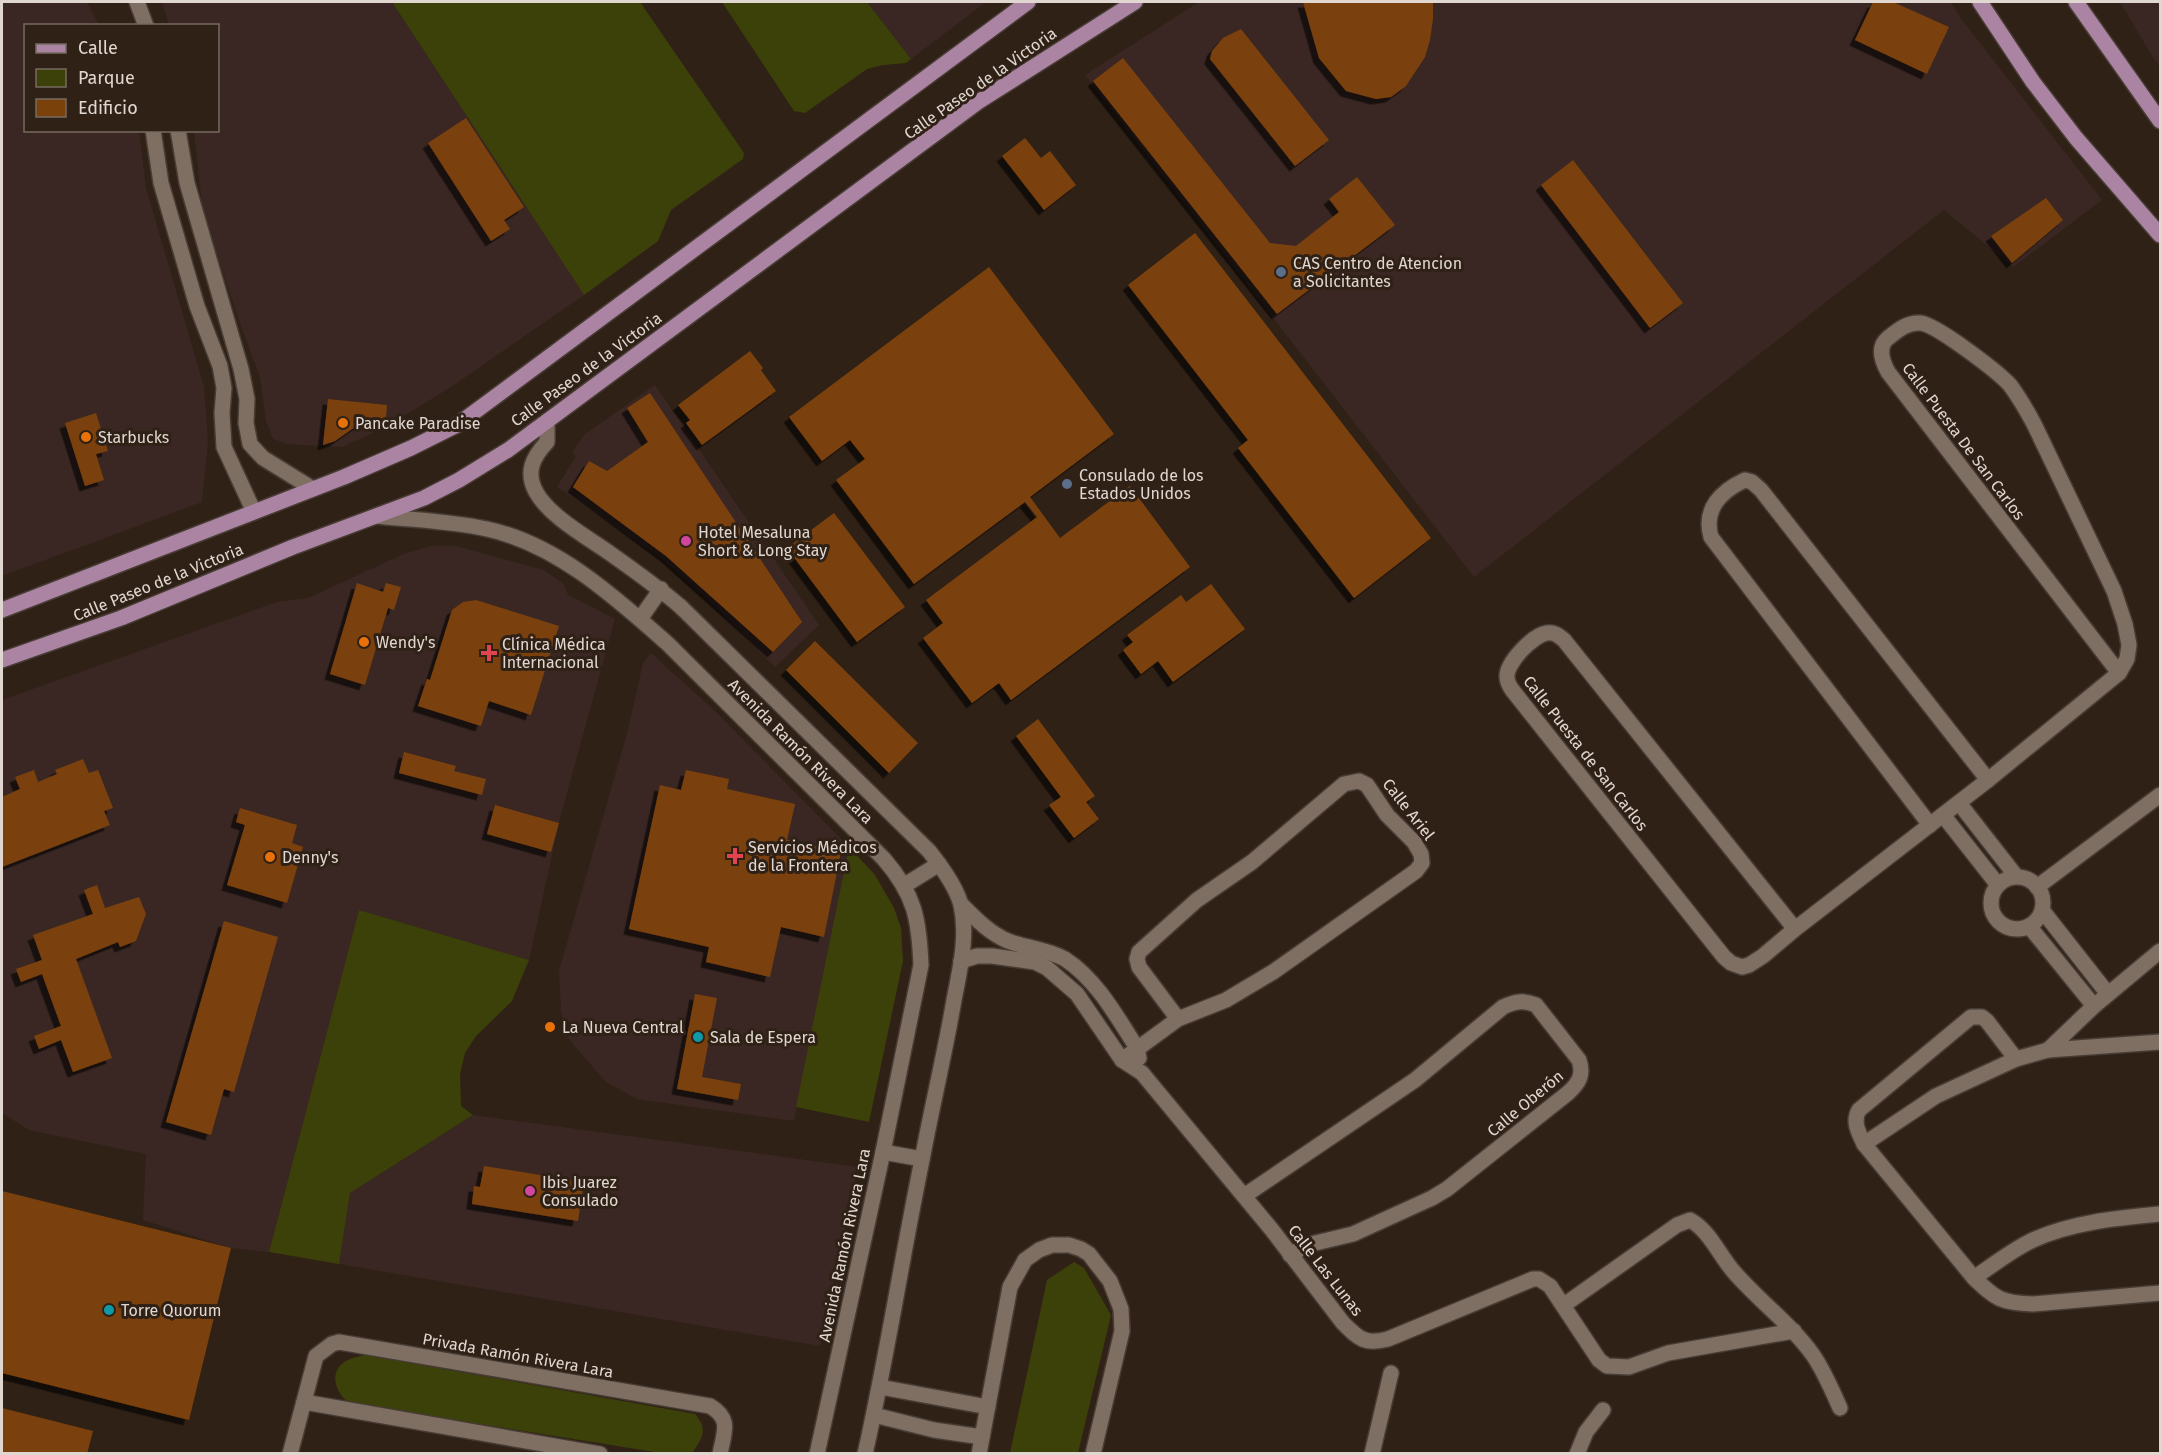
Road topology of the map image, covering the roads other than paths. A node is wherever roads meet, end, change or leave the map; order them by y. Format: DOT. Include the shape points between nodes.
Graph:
graph roads {
  1 [pos="137,2"];
  2 [pos="1028,2"];
  3 [pos="1135,2"];
  4 [pos="1980,2"];
  5 [pos="2076,2"];
  6 [pos="145,24"];
  7 [pos="2160,121"];
  8 [pos="153,132"];
  9 [pos="178,132"];
  10 [pos="2160,235"];
  11 [pos="547,421"];
  12 [pos="313,489"];
  13 [pos="254,512"];
  14 [pos="377,516"];
  15 [pos="661,589"];
  16 [pos="2,610"];
  17 [pos="640,619"];
  18 [pos="2,660"];
  19 [pos="2119,673"];
  20 [pos="1988,780"];
  21 [pos="2160,795"];
  22 [pos="1959,803"];
  23 [pos="1943,815"];
  24 [pos="1930,825"];
  25 [pos="939,864"];
  26 [pos="2016,876"];
  27 [pos="905,885"];
  28 [pos="1998,885"];
  29 [pos="2037,887"];
  30 [pos="961,904"];
  31 [pos="2042,910"];
  32 [pos="2029,926"];
  33 [pos="1795,929"];
  34 [pos="2160,951"];
  35 [pos="961,961"];
  36 [pos="2108,994"];
  37 [pos="2094,1006"];
  38 [pos="1178,1019"];
  39 [pos="2160,1041"];
  40 [pos="1137,1048"];
  41 [pos="2048,1050"];
  42 [pos="2016,1059"];
  43 [pos="1122,1060"];
  44 [pos="1142,1073"];
  45 [pos="1864,1144"];
  46 [pos="883,1152"];
  47 [pos="922,1159"];
  48 [pos="1244,1196"];
  49 [pos="2160,1214"];
  50 [pos="1290,1255"];
  51 [pos="1974,1278"];
  52 [pos="2160,1293"];
  53 [pos="1564,1305"];
  54 [pos="1794,1331"];
  55 [pos="1391,1373"];
  56 [pos="880,1386"];
  57 [pos="304,1402"];
  58 [pos="988,1407"];
  59 [pos="1840,1408"];
  60 [pos="1603,1410"];
  61 [pos="874,1415"];
  62 [pos="982,1437"];
  63 [pos="290,1454"];
  64 [pos="600,1454"];
  65 [pos="720,1454"];
  66 [pos="817,1454"];
  67 [pos="865,1454"];
  68 [pos="979,1454"];
  69 [pos="1093,1454"];
  70 [pos="1372,1454"];
  71 [pos="1577,1454"];
  1 -- 6 [label="street"];
  2 -- 12 [label="main road, Calle Paseo de la Victoria" via="458,425"];
  3 -- 11 [label="main road, Calle Paseo de la Victoria" via="978,102"];
  4 -- 10 [label="main road" via="2076,138"];
  5 -- 7 [label="main road"];
  8 -- 13 [label="street" via="161,183 222,377 224,447"];
  9 -- 12 [label="street" via="187,183 241,369 250,444 262,458"];
  11 -- 14 [label="main road, Calle Paseo de la Victoria" via="459,480"];
  11 -- 15 [label="street, Avenida Ramón Rivera Lara" via="547,442 531,465 536,492 570,525"];
  12 -- 13 [label="main road, Calle Paseo de la Victoria"];
  13 -- 16 [label="main road, Calle Paseo de la Victoria"];
  14 -- 17 [label="street, Avenida Ramón Rivera Lara" via="488,529 528,543 567,564"];
  14 -- 18 [label="main road, Calle Paseo de la Victoria" via="121,618"];
  15 -- 17 [label="street"];
  15 -- 25 [label="street, Avenida Ramón Rivera Lara"];
  17 -- 27 [label="street, Avenida Ramón Rivera Lara" via="884,859"];
  19 -- 19 [label="street, Calle Puesta De San Carlos" via="2129,645 2114,591 2020,401 1995,371 1934,327 1912,323 1902,328 1885,341 1881,352 1888,372"];
  19 -- 20 [label="street"];
  20 -- 22 [label="street"];
  20 -- 24 [label="street" via="1761,490 1745,480 1735,484 1709,513 1710,537"];
  21 -- 29 [label="street"];
  22 -- 23 [label="street"];
  22 -- 26 [label="street"];
  23 -- 24 [label="street"];
  23 -- 28 [label="street"];
  24 -- 33 [label="street"];
  25 -- 27 [label="street"];
  25 -- 30 [label="street, Avenida Ramón Rivera Lara"];
  26 -- 28 [label="street"];
  26 -- 29 [label="street"];
  27 -- 46 [label="street, Avenida Ramón Rivera Lara" via="920,937 921,965"];
  28 -- 32 [label="street" via="1990,903 1996,919 2009,928"];
  29 -- 31 [label="street"];
  30 -- 35 [label="street, Avenida Ramón Rivera Lara"];
  30 -- 40 [label="street, Calle Las Lunas" via="998,936 1055,955 1078,969 1102,995"];
  31 -- 32 [label="street"];
  31 -- 36 [label="street"];
  32 -- 37 [label="street"];
  33 -- 33 [label="street, Calle Puesta de San Carlos" via="1749,965 1737,965 1724,957 1512,691 1507,678 1510,664 1535,637 1550,633 1564,640"];
  34 -- 36 [label="street"];
  35 -- 43 [label="street, Calle Las Lunas" via="992,956 1035,962 1047,968 1077,994"];
  35 -- 47 [label="street, Avenida Ramón Rivera Lara"];
  36 -- 37 [label="street"];
  37 -- 41 [label="street"];
  38 -- 38 [label="street, Calle Ariel" via="1226,1000 1273,972 1416,871 1422,863 1421,854 1367,785 1359,781 1344,784 1252,862 1197,900 1139,952 1139,968"];
  38 -- 40 [label="street, Calle Ariel"];
  39 -- 41 [label="street"];
  40 -- 43 [label="street, Calle Ariel"];
  40 -- 44 [label="street, Calle Las Lunas"];
  41 -- 42 [label="street"];
  42 -- 45 [label="street" via="1936,1096"];
  42 -- 45 [label="street" via="1987,1021 1971,1017 1859,1110 1856,1124"];
  43 -- 44 [label="street, Calle Las Lunas"];
  44 -- 48 [label="street, Calle Las Lunas"];
  45 -- 51 [label="street"];
  46 -- 47 [label="street"];
  46 -- 66 [label="street, Avenida Ramón Rivera Lara"];
  47 -- 56 [label="street, Avenida Ramón Rivera Lara"];
  48 -- 50 [label="street, Calle Las Lunas"];
  48 -- 50 [label="street, Calle Oberón" via="1414,1080 1514,1002 1536,1005 1579,1060 1581,1076 1568,1093 1447,1189 1353,1234 1307,1245"];
  49 -- 51 [label="street" via="2062,1230 2034,1240"];
  50 -- 53 [label="street, Calle Las Lunas" via="1343,1323 1366,1342 1388,1339 1533,1279 1550,1286"];
  51 -- 52 [label="street" via="1993,1297 2019,1303"];
  53 -- 54 [label="street, Calle Las Lunas" via="1599,1360 1617,1368 1668,1353"];
  53 -- 54 [label="street" via="1677,1224 1690,1220 1702,1228 1732,1271"];
  54 -- 59 [label="street" via="1827,1378"];
  55 -- 70 [label="street"];
  56 -- 58 [label="street"];
  56 -- 61 [label="street, Avenida Ramón Rivera Lara"];
  57 -- 63 [label="street, Privada Ramón Rivera Lara"];
  57 -- 64 [label="street"];
  57 -- 65 [label="street, Privada Ramón Rivera Lara" via="316,1356 339,1342 710,1406 726,1422"];
  58 -- 62 [label="street"];
  58 -- 69 [label="street" via="1010,1287 1025,1260 1052,1245 1081,1249 1110,1281 1122,1317"];
  60 -- 71 [label="street" via="1586,1432"];
  61 -- 62 [label="street"];
  61 -- 67 [label="street, Avenida Ramón Rivera Lara"];
  62 -- 68 [label="street"];
}
